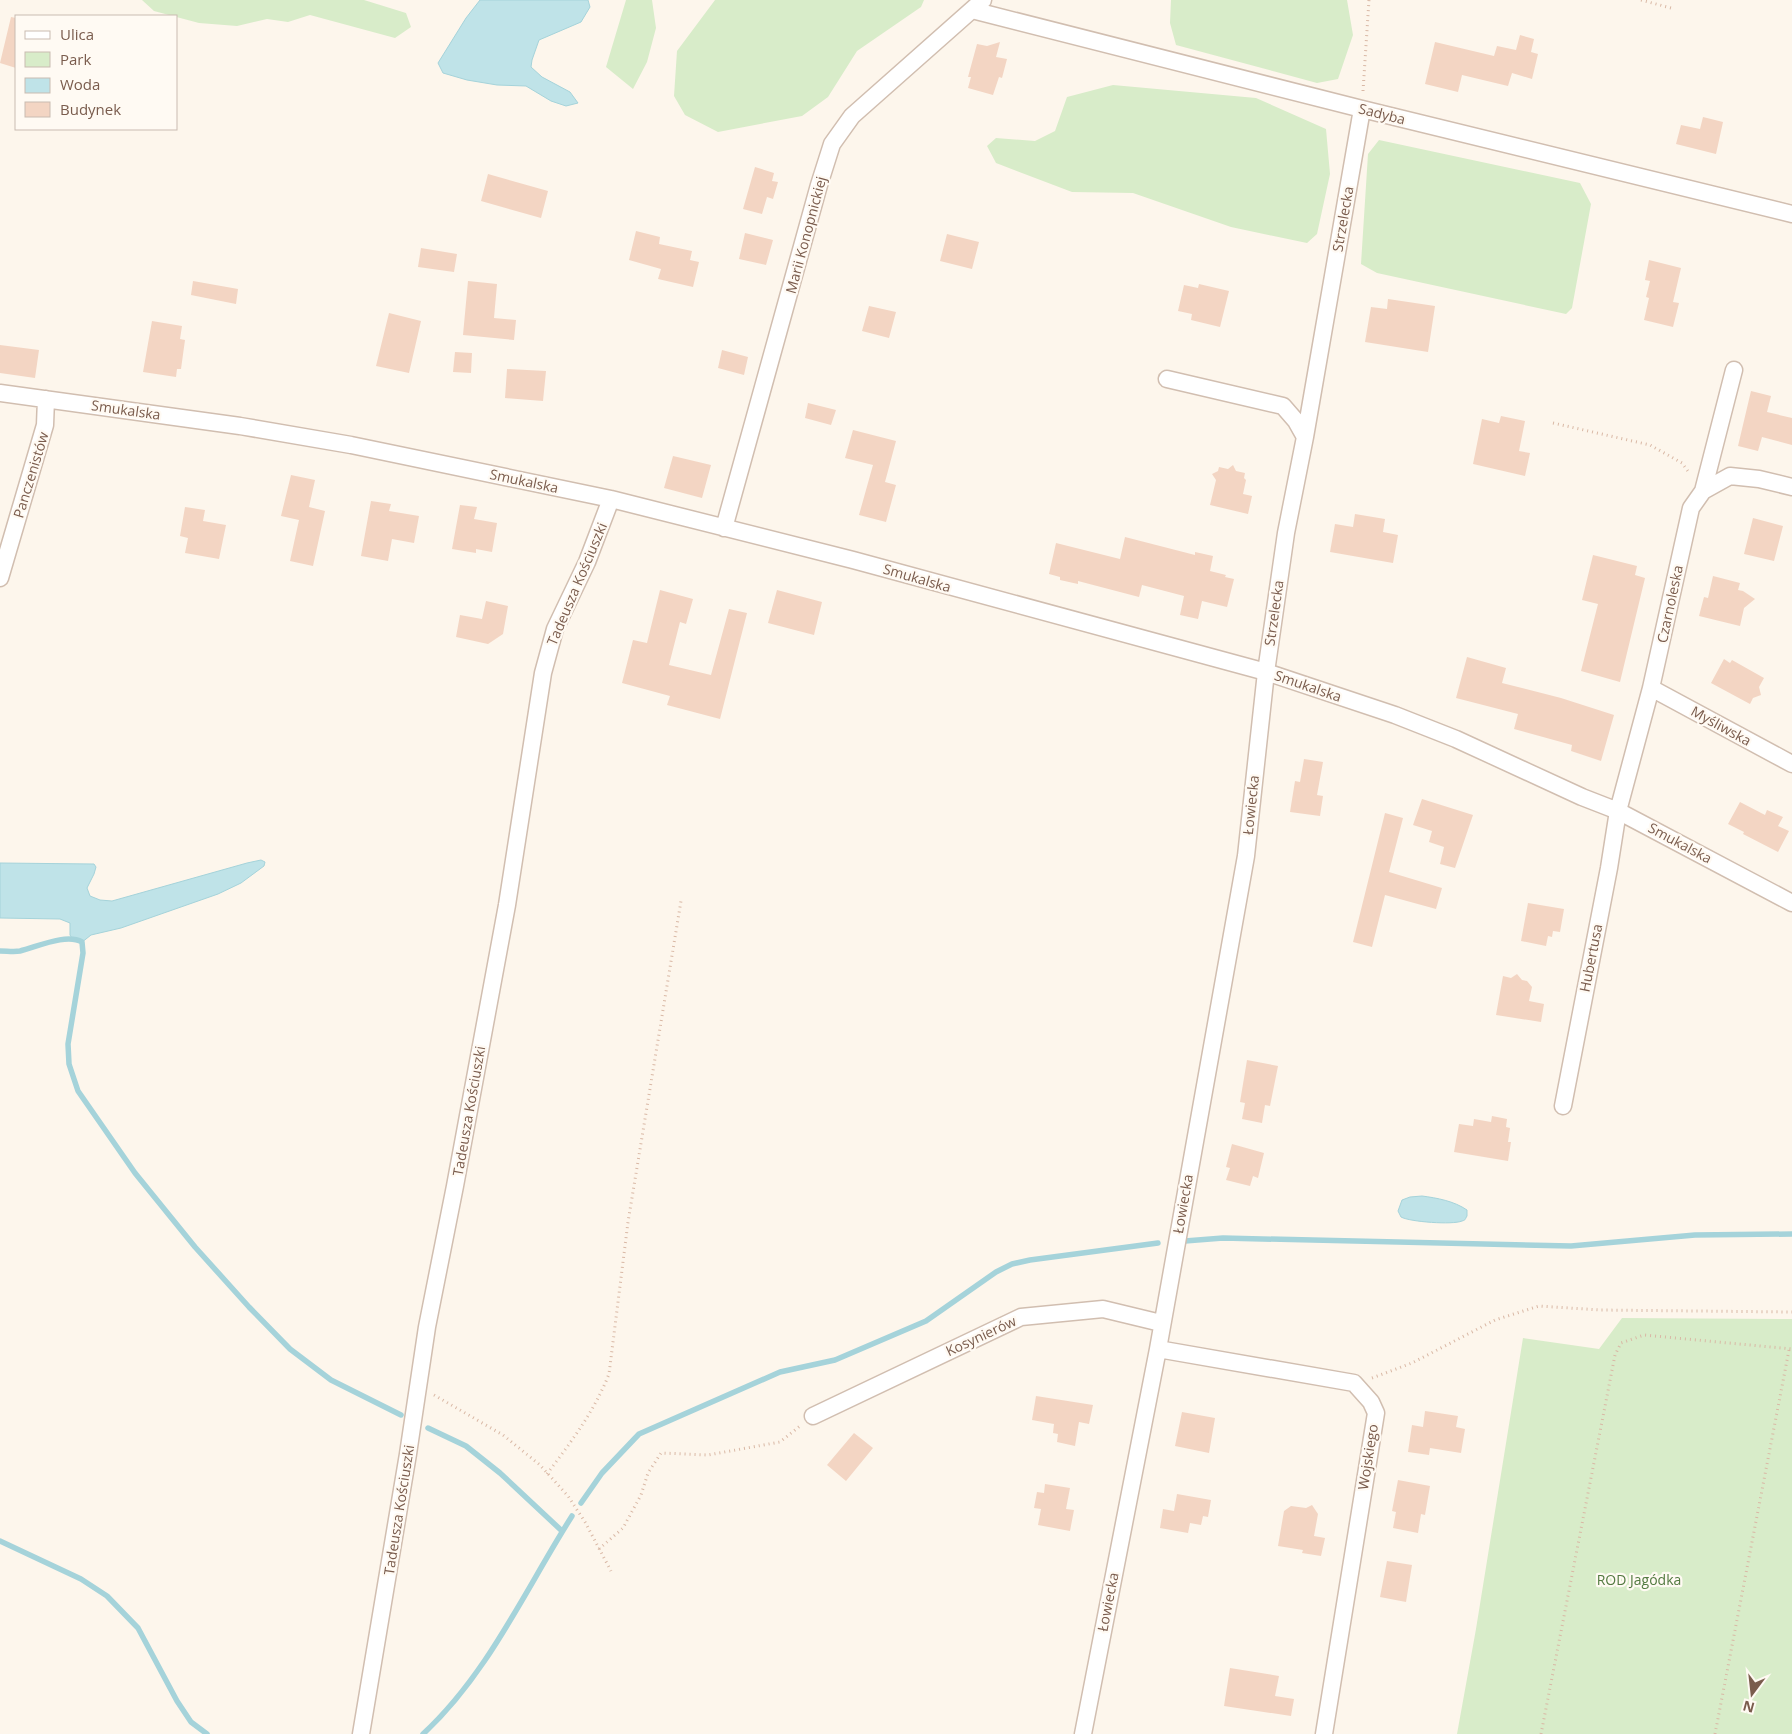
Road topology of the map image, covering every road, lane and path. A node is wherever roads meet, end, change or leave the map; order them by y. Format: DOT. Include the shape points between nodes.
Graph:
graph roads {
  1 [pos="1369,0"];
  2 [pos="1641,0"];
  3 [pos="978,5"];
  4 [pos="1671,8"];
  5 [pos="1362,109"];
  6 [pos="1792,214"];
  7 [pos="1734,370"];
  8 [pos="1167,379"];
  9 [pos="0,393"];
  10 [pos="46,399"];
  11 [pos="1553,423"];
  12 [pos="1305,436"];
  13 [pos="1792,487"];
  14 [pos="1703,491"];
  15 [pos="611,499"];
  16 [pos="724,528"];
  17 [pos="0,578"];
  18 [pos="1266,672"];
  19 [pos="1651,688"];
  20 [pos="1792,764"];
  21 [pos="1618,810"];
  22 [pos="681,902"];
  23 [pos="1792,903"];
  24 [pos="1562,1106"];
  25 [pos="1792,1312"];
  26 [pos="1161,1322"];
  27 [pos="1158,1349"];
  28 [pos="1790,1350"];
  29 [pos="1354,1383"];
  30 [pos="418,1386"];
  31 [pos="813,1416"];
  32 [pos="548,1474"];
  33 [pos="599,1549"];
  34 [pos="611,1571"];
  35 [pos="361,1734"];
  36 [pos="1083,1734"];
  37 [pos="1324,1734"];
  38 [pos="1541,1734"];
  39 [pos="1715,1734"];
  1 -- 5 [label="path"];
  2 -- 4 [label="path"];
  3 -- 5 [label="street, Sadyba"];
  3 -- 16 [label="street, Marii Konopnickiej" via="852,116 832,144"];
  5 -- 6 [label="street, Sadyba"];
  5 -- 12 [label="street, Strzelecka"];
  7 -- 14 [label="street"];
  8 -- 12 [label="street" via="1283,406"];
  9 -- 10 [label="street, Smukalska"];
  10 -- 15 [label="street, Smukalska" via="351,445"];
  10 -- 17 [label="street, Panczenistów" via="45,425"];
  11 -- 14 [label="path" via="1650,445 1682,463"];
  12 -- 18 [label="street, Strzelecka" via="1286,533"];
  13 -- 14 [label="street, Czarnoleska" via="1730,476"];
  14 -- 19 [label="street, Czarnoleska" via="1691,508"];
  15 -- 16 [label="street, Smukalska"];
  15 -- 30 [label="street, Tadeusza Kościuszki" via="587,562 555,630 543,674 507,905"];
  16 -- 18 [label="street, Smukalska"];
  18 -- 21 [label="street, Smukalska" via="1456,738 1582,797"];
  18 -- 26 [label="street, Łowiecka" via="1246,856"];
  19 -- 20 [label="street, Myśliwska"];
  19 -- 21 [label="street, Czarnoleska"];
  21 -- 23 [label="street, Smukalska"];
  21 -- 24 [label="street, Hubertusa"];
  22 -- 32 [label="path" via="628,1222 609,1374 600,1398"];
  25 -- 29 [label="path" via="1600,1310 1539,1306 1495,1320 1412,1362"];
  26 -- 27 [label="street, Łowiecka"];
  26 -- 31 [label="street, Kosynierów" via="1103,1309 1020,1317"];
  27 -- 29 [label="street"];
  27 -- 36 [label="street, Łowiecka"];
  28 -- 38 [label="path" via="1644,1335 1621,1343 1615,1354"];
  28 -- 39 [label="path"];
  29 -- 37 [label="street, Wojskiego" via="1376,1413"];
  30 -- 32 [label="path" via="503,1435"];
  30 -- 35 [label="street, Tadeusza Kościuszki"];
  31 -- 33 [label="path" via="780,1442 708,1455 661,1453 648,1473 641,1495 623,1528"];
  32 -- 33 [label="path" via="568,1496"];
  33 -- 34 [label="path"];
}
